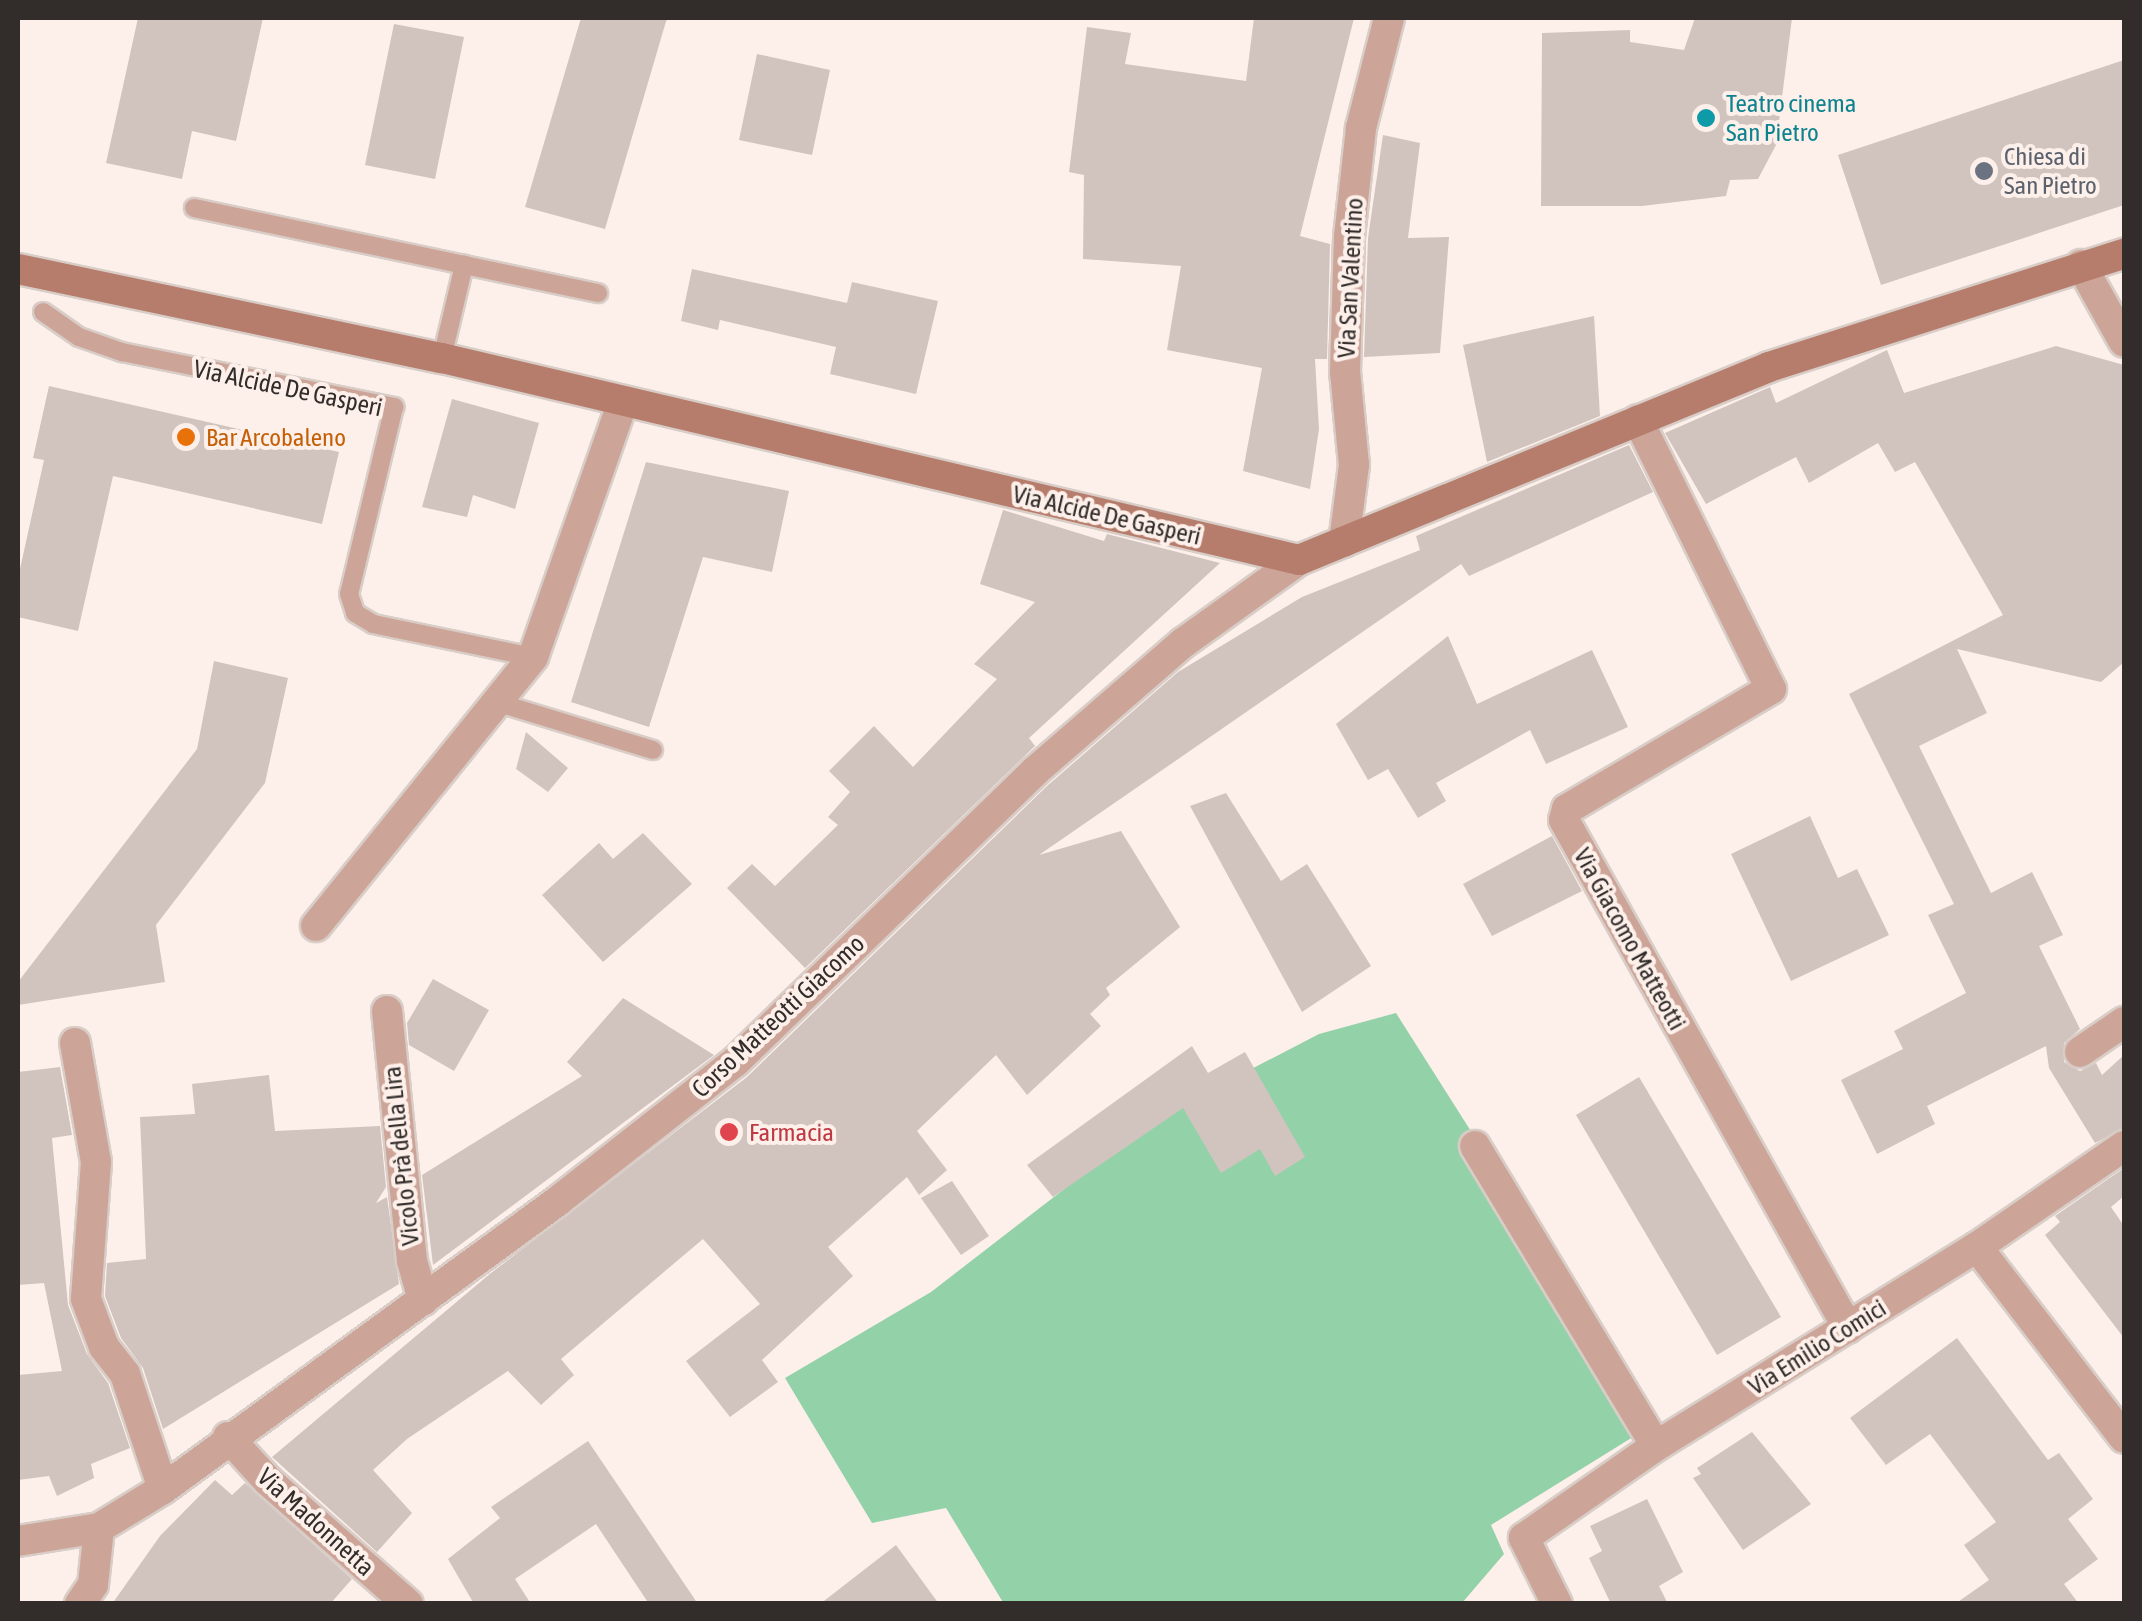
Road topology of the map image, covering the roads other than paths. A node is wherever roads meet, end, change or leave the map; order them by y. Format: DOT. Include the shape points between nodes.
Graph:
graph roads {
  1 [pos="1389,18"];
  2 [pos="194,208"];
  3 [pos="2124,254"];
  4 [pos="464,265"];
  5 [pos="2080,265"];
  6 [pos="18,269"];
  7 [pos="598,294"];
  8 [pos="43,312"];
  9 [pos="2124,342"];
  10 [pos="442,358"];
  11 [pos="623,401"];
  12 [pos="1638,420"];
  13 [pos="1344,542"];
  14 [pos="1299,560"];
  15 [pos="532,657"];
  16 [pos="500,702"];
  17 [pos="654,750"];
  18 [pos="316,926"];
  19 [pos="387,1011"];
  20 [pos="2124,1022"];
  21 [pos="75,1043"];
  22 [pos="2080,1052"];
  23 [pos="1475,1146"];
  24 [pos="2124,1146"];
  25 [pos="1977,1247"];
  26 [pos="423,1300"];
  27 [pos="1848,1328"];
  28 [pos="228,1437"];
  29 [pos="2124,1438"];
  30 [pos="1656,1446"];
  31 [pos="162,1489"];
  32 [pos="99,1528"];
  33 [pos="22,1542"];
  34 [pos="87,1594"];
  35 [pos="408,1604"];
  36 [pos="1556,1604"];
  1 -- 13 [label="street, Via San Valentino" via="1361,128 1349,236 1345,372 1354,466"];
  2 -- 4 [label="lane"];
  3 -- 5 [label="street"];
  4 -- 7 [label="lane"];
  4 -- 10 [label="lane"];
  5 -- 9 [label="street"];
  5 -- 12 [label="street" via="1866,332"];
  6 -- 10 [label="street, Via Alcide De Gasperi"];
  8 -- 15 [label="lane, Via Alcide De Gasperi" via="79,337 122,352 394,408 349,594 355,613 373,624"];
  10 -- 11 [label="street, Via Alcide De Gasperi"];
  11 -- 14 [label="street, Via Alcide De Gasperi"];
  11 -- 15 [label="street"];
  12 -- 13 [label="street"];
  12 -- 27 [label="street, Via Giacomo Matteotti" via="1771,689 1567,809 1564,820"];
  13 -- 14 [label="street"];
  14 -- 26 [label="street, Corso Matteotti Giacomo" via="1183,644 1034,772 735,1062"];
  15 -- 16 [label="street"];
  16 -- 17 [label="lane"];
  16 -- 18 [label="street"];
  19 -- 26 [label="street, Vicolo Prà della Lira" via="412,1260"];
  20 -- 22 [label="street"];
  21 -- 31 [label="street" via="96,1162 86,1298 104,1347 125,1374"];
  23 -- 30 [label="street"];
  24 -- 25 [label="street, Via Emilio Comici"];
  25 -- 27 [label="street, Via Emilio Comici"];
  25 -- 29 [label="street"];
  26 -- 28 [label="street, Corso Matteotti Giacomo"];
  27 -- 30 [label="street, Via Emilio Comici"];
  28 -- 31 [label="street, Corso Matteotti Giacomo"];
  28 -- 35 [label="street, Via Madonnetta" via="268,1482"];
  30 -- 36 [label="street, Via Emilio Comici" via="1524,1538"];
  31 -- 32 [label="street, Corso Matteotti Giacomo"];
  32 -- 33 [label="street"];
  32 -- 34 [label="street"];
}
